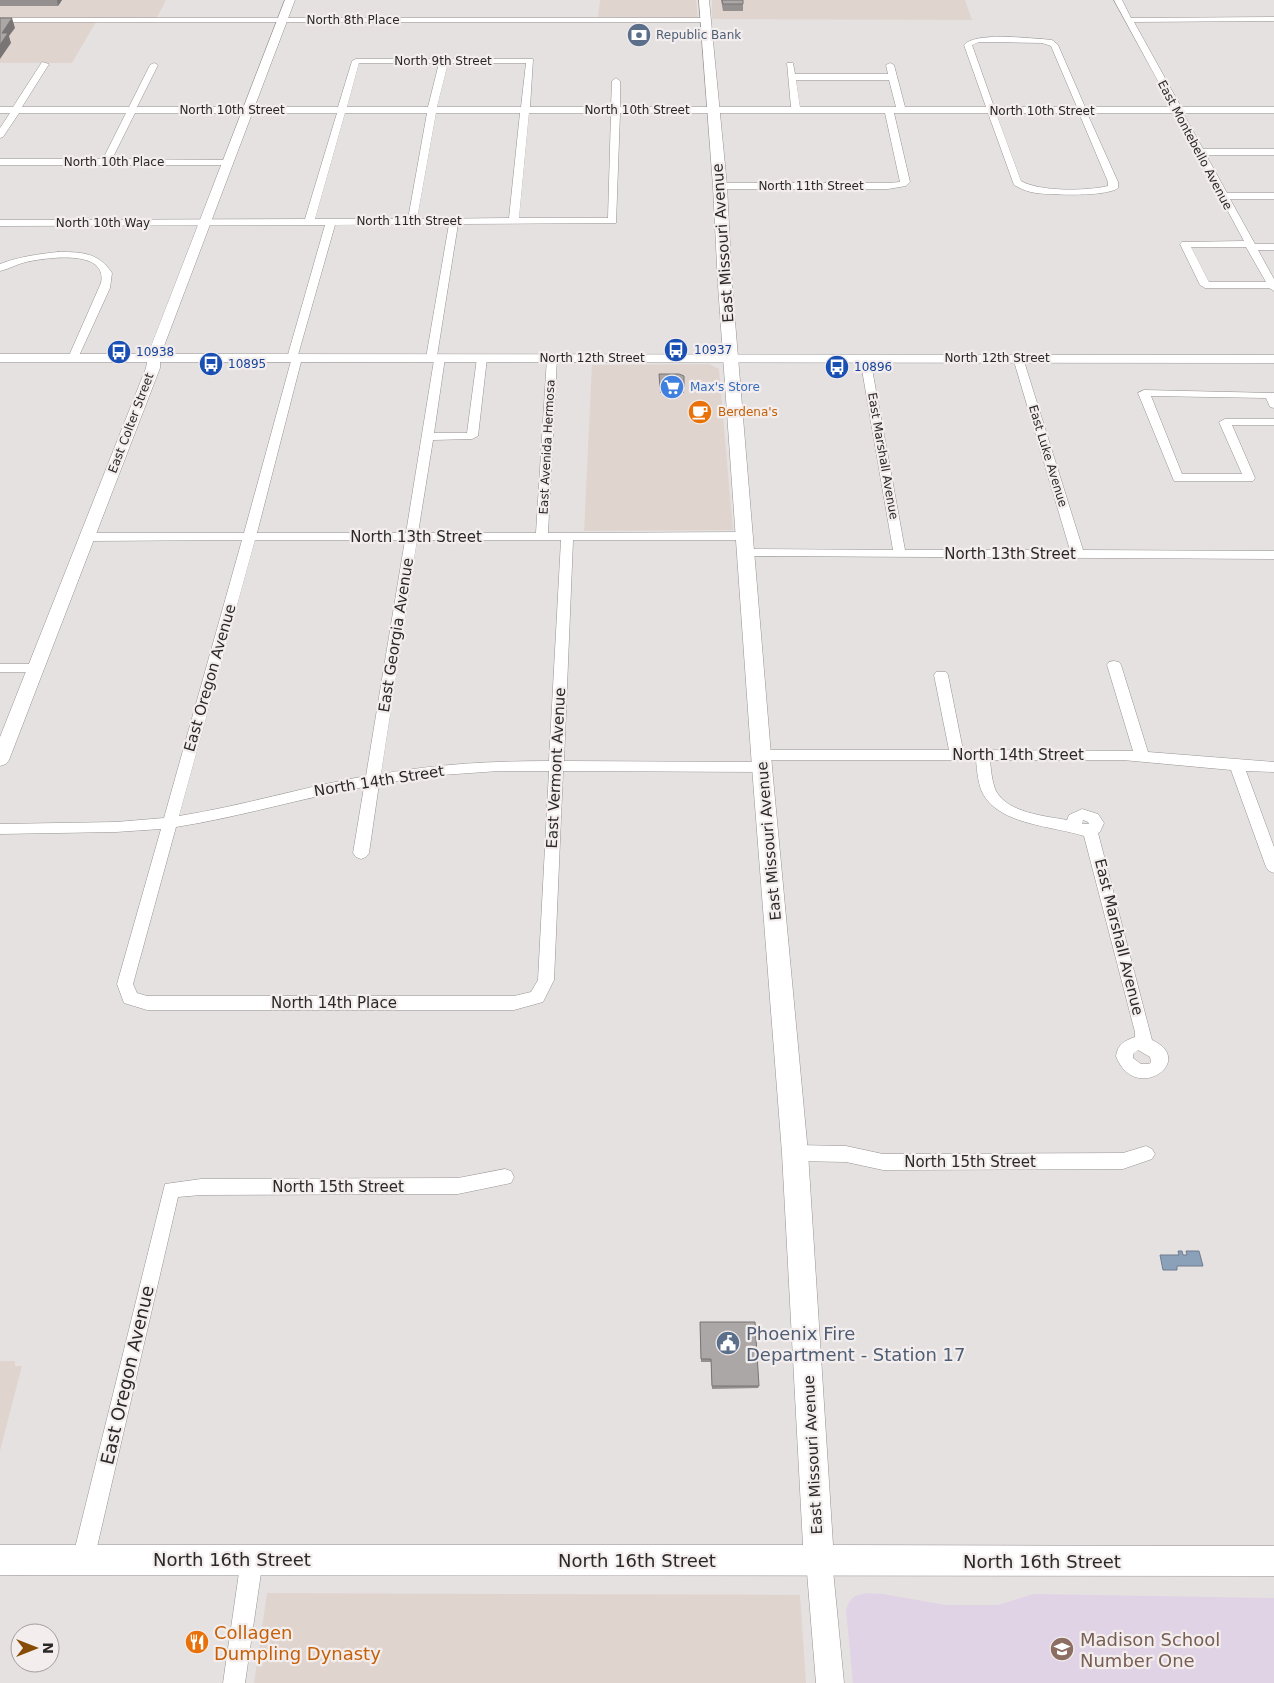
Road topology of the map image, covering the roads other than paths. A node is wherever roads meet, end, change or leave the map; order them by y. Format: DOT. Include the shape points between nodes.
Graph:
graph roads {
  1 [pos="290,0"];
  2 [pos="704,0"];
  3 [pos="1118,0"];
  4 [pos="0,20"];
  5 [pos="282,20"];
  6 [pos="706,20"];
  7 [pos="1128,20"];
  8 [pos="1274,20"];
  9 [pos="444,61"];
  10 [pos="44,64"];
  11 [pos="154,65"];
  12 [pos="790,65"];
  13 [pos="890,65"];
  14 [pos="792,77"];
  15 [pos="892,77"];
  16 [pos="616,82"];
  17 [pos="0,110"];
  18 [pos="16,110"];
  19 [pos="132,110"];
  20 [pos="248,110"];
  21 [pos="342,110"];
  22 [pos="432,110"];
  23 [pos="524,110"];
  24 [pos="616,110"];
  25 [pos="713,110"];
  26 [pos="796,110"];
  27 [pos="889,110"];
  28 [pos="901,110"];
  29 [pos="992,110"];
  30 [pos="1274,110"];
  31 [pos="1083,111"];
  32 [pos="1177,111"];
  33 [pos="0,134"];
  34 [pos="1199,152"];
  35 [pos="1274,152"];
  36 [pos="0,162"];
  37 [pos="106,162"];
  38 [pos="228,162"];
  39 [pos="720,186"];
  40 [pos="1223,196"];
  41 [pos="1274,196"];
  42 [pos="412,221"];
  43 [pos="454,221"];
  44 [pos="514,221"];
  45 [pos="205,222"];
  46 [pos="309,222"];
  47 [pos="331,222"];
  48 [pos="0,223"];
  49 [pos="1250,245"];
  50 [pos="1274,247"];
  51 [pos="0,268"];
  52 [pos="1273,287"];
  53 [pos="0,358"];
  54 [pos="73,358"];
  55 [pos="154,358"];
  56 [pos="295,358"];
  57 [pos="435,358"];
  58 [pos="482,358"];
  59 [pos="552,358"];
  60 [pos="865,358"];
  61 [pos="1018,358"];
  62 [pos="731,359"];
  63 [pos="1274,359"];
  64 [pos="1272,400"];
  65 [pos="1274,422"];
  66 [pos="428,437"];
  67 [pos="250,536"];
  68 [pos="412,536"];
  69 [pos="542,536"];
  70 [pos="567,536"];
  71 [pos="88,537"];
  72 [pos="746,545"];
  73 [pos="900,554"];
  74 [pos="1078,554"];
  75 [pos="1274,555"];
  76 [pos="1114,665"];
  77 [pos="0,668"];
  78 [pos="36,668"];
  79 [pos="941,675"];
  80 [pos="956,755"];
  81 [pos="982,755"];
  82 [pos="1142,756"];
  83 [pos="0,760"];
  84 [pos="762,761"];
  85 [pos="556,767"];
  86 [pos="1237,767"];
  87 [pos="1274,767"];
  88 [pos="373,780"];
  89 [pos="169,823"];
  90 [pos="0,828"];
  91 [pos="361,853"];
  92 [pos="1274,868"];
  93 [pos="536,997"];
  94 [pos="130,998"];
  95 [pos="1144,1044"];
  96 [pos="795,1153"];
  97 [pos="1146,1154"];
  98 [pos="505,1177"];
  99 [pos="171,1190"];
  100 [pos="252,1559"];
  101 [pos="0,1560"];
  102 [pos="83,1560"];
  103 [pos="819,1560"];
  104 [pos="1274,1562"];
  105 [pos="234,1683"];
  106 [pos="830,1683"];
  1 -- 5 [label="street, East Colter Street"];
  2 -- 6 [label="main road, East Missouri Avenue"];
  3 -- 7 [label="street, East Montebello Avenue"];
  4 -- 5 [label="street, North 8th Place"];
  5 -- 6 [label="street, North 8th Place"];
  5 -- 20 [label="street, East Colter Street"];
  6 -- 25 [label="main road, East Missouri Avenue"];
  7 -- 8 [label="street"];
  7 -- 32 [label="street, East Montebello Avenue"];
  9 -- 21 [label="street, North 9th Street" via="356,61"];
  9 -- 22 [label="street"];
  9 -- 23 [label="street, North 9th Street" via="530,61"];
  10 -- 18 [label="street"];
  11 -- 19 [label="street"];
  12 -- 14 [label="street"];
  13 -- 15 [label="street"];
  14 -- 15 [label="street"];
  14 -- 26 [label="street"];
  15 -- 28 [label="street"];
  16 -- 24 [label="street"];
  17 -- 18 [label="street, North 10th Street"];
  18 -- 19 [label="street, North 10th Street"];
  18 -- 33 [label="street"];
  19 -- 20 [label="street, North 10th Street"];
  19 -- 37 [label="street"];
  20 -- 21 [label="street, North 10th Street"];
  20 -- 38 [label="street, East Colter Street"];
  21 -- 22 [label="street, North 10th Street"];
  21 -- 46 [label="street"];
  22 -- 23 [label="street, North 10th Street"];
  22 -- 42 [label="street"];
  23 -- 24 [label="street, North 10th Street"];
  23 -- 44 [label="street"];
  24 -- 25 [label="street, North 10th Street"];
  24 -- 44 [label="street, North 11th Street" via="613,221"];
  25 -- 26 [label="street, North 10th Street"];
  25 -- 39 [label="main road, East Missouri Avenue"];
  26 -- 27 [label="street, North 10th Street"];
  27 -- 28 [label="street, North 10th Street"];
  27 -- 39 [label="street, North 11th Street" via="905,177 903,184"];
  28 -- 29 [label="street, North 10th Street"];
  29 -- 31 [label="street, North 10th Street"];
  29 -- 31 [label="street" via="968,45 971,42 1049,42 1054,45"];
  29 -- 31 [label="street" via="1017,183 1024,189 1113,188"];
  30 -- 32 [label="street, North 10th Street"];
  31 -- 32 [label="street, North 10th Street"];
  32 -- 34 [label="street, East Montebello Avenue"];
  34 -- 35 [label="street"];
  34 -- 40 [label="street, East Montebello Avenue"];
  36 -- 37 [label="street, North 10th Place"];
  37 -- 38 [label="street, North 10th Place"];
  38 -- 45 [label="street, East Colter Street"];
  39 -- 62 [label="main road, East Missouri Avenue"];
  40 -- 41 [label="street"];
  40 -- 49 [label="street, East Montebello Avenue"];
  42 -- 43 [label="street, North 11th Street"];
  42 -- 47 [label="street, North 11th Street"];
  43 -- 44 [label="street, North 11th Street"];
  43 -- 57 [label="street, East Georgia Avenue"];
  45 -- 46 [label="street, North 11th Street"];
  45 -- 48 [label="street, North 10th Way"];
  45 -- 55 [label="street, East Colter Street"];
  46 -- 47 [label="street, North 11th Street"];
  47 -- 56 [label="street, East Oregon Avenue"];
  49 -- 50 [label="street"];
  49 -- 52 [label="street, East Montebello Avenue"];
  49 -- 52 [label="street" via="1185,244 1205,285"];
  51 -- 54 [label="street" via="27,259 66,255 99,262 108,279"];
  53 -- 54 [label="street, North 12th Street"];
  54 -- 55 [label="street, North 12th Street"];
  55 -- 56 [label="street, North 12th Street"];
  55 -- 71 [label="street, East Colter Street" via="153,368"];
  56 -- 57 [label="street, North 12th Street"];
  56 -- 67 [label="street, East Oregon Avenue"];
  57 -- 58 [label="street, North 12th Street"];
  57 -- 66 [label="street, East Georgia Avenue"];
  58 -- 59 [label="street, North 12th Street"];
  58 -- 66 [label="street" via="472,436"];
  59 -- 62 [label="street, North 12th Street"];
  59 -- 69 [label="street, East Avenida Hermosa"];
  60 -- 61 [label="street, North 12th Street"];
  60 -- 62 [label="street, North 12th Street"];
  60 -- 73 [label="street, East Marshall Avenue"];
  61 -- 63 [label="street, North 12th Street"];
  61 -- 74 [label="street, East Luke Avenue"];
  62 -- 72 [label="main road, East Missouri Avenue"];
  64 -- 65 [label="street" via="1144,393 1178,478 1249,478 1225,422"];
  66 -- 68 [label="street, East Georgia Avenue"];
  67 -- 68 [label="street, North 13th Street"];
  67 -- 71 [label="street, North 13th Street"];
  67 -- 89 [label="street, East Oregon Avenue"];
  68 -- 69 [label="street, North 13th Street"];
  68 -- 88 [label="street, East Georgia Avenue"];
  69 -- 70 [label="street, North 13th Street"];
  70 -- 72 [label="street, North 13th Street"];
  70 -- 85 [label="street, East Vermont Avenue"];
  71 -- 78 [label="street, East Colter Street"];
  72 -- 73 [label="street, North 13th Street"];
  72 -- 84 [label="main road, East Missouri Avenue"];
  73 -- 74 [label="street, North 13th Street"];
  74 -- 75 [label="street, North 13th Street"];
  76 -- 82 [label="street"];
  77 -- 78 [label="street"];
  78 -- 83 [label="street, East Colter Street"];
  79 -- 80 [label="street"];
  80 -- 81 [label="street, North 14th Street"];
  80 -- 84 [label="street, North 14th Street"];
  81 -- 82 [label="street, North 14th Street"];
  81 -- 95 [label="street, East Marshall Avenue" via="990,793 999,804 1030,818 1083,829"];
  82 -- 86 [label="street, North 14th Street"];
  84 -- 85 [label="street, North 14th Street"];
  84 -- 96 [label="main road, East Missouri Avenue"];
  85 -- 88 [label="street, North 14th Street" via="499,766 428,771"];
  85 -- 93 [label="street, East Vermont Avenue" via="546,980"];
  86 -- 87 [label="street, North 14th Street"];
  86 -- 92 [label="street"];
  88 -- 89 [label="street, North 14th Street"];
  88 -- 91 [label="street, East Georgia Avenue"];
  89 -- 90 [label="street, North 14th Street"];
  89 -- 94 [label="street, East Oregon Avenue" via="125,984"];
  93 -- 94 [label="street, North 14th Place" via="514,1003 147,1003"];
  96 -- 97 [label="street, North 15th Street" via="846,1154 883,1162 1123,1161"];
  96 -- 103 [label="main road, East Missouri Avenue"];
  98 -- 99 [label="street, North 15th Street" via="458,1186 201,1187"];
  99 -- 102 [label="street, East Oregon Avenue"];
  100 -- 102 [label="main road, North 16th Street"];
  100 -- 103 [label="main road, North 16th Street"];
  100 -- 105 [label="street"];
  101 -- 102 [label="main road, North 16th Street"];
  103 -- 104 [label="main road, North 16th Street"];
  103 -- 106 [label="street, East Missouri Avenue"];
}
